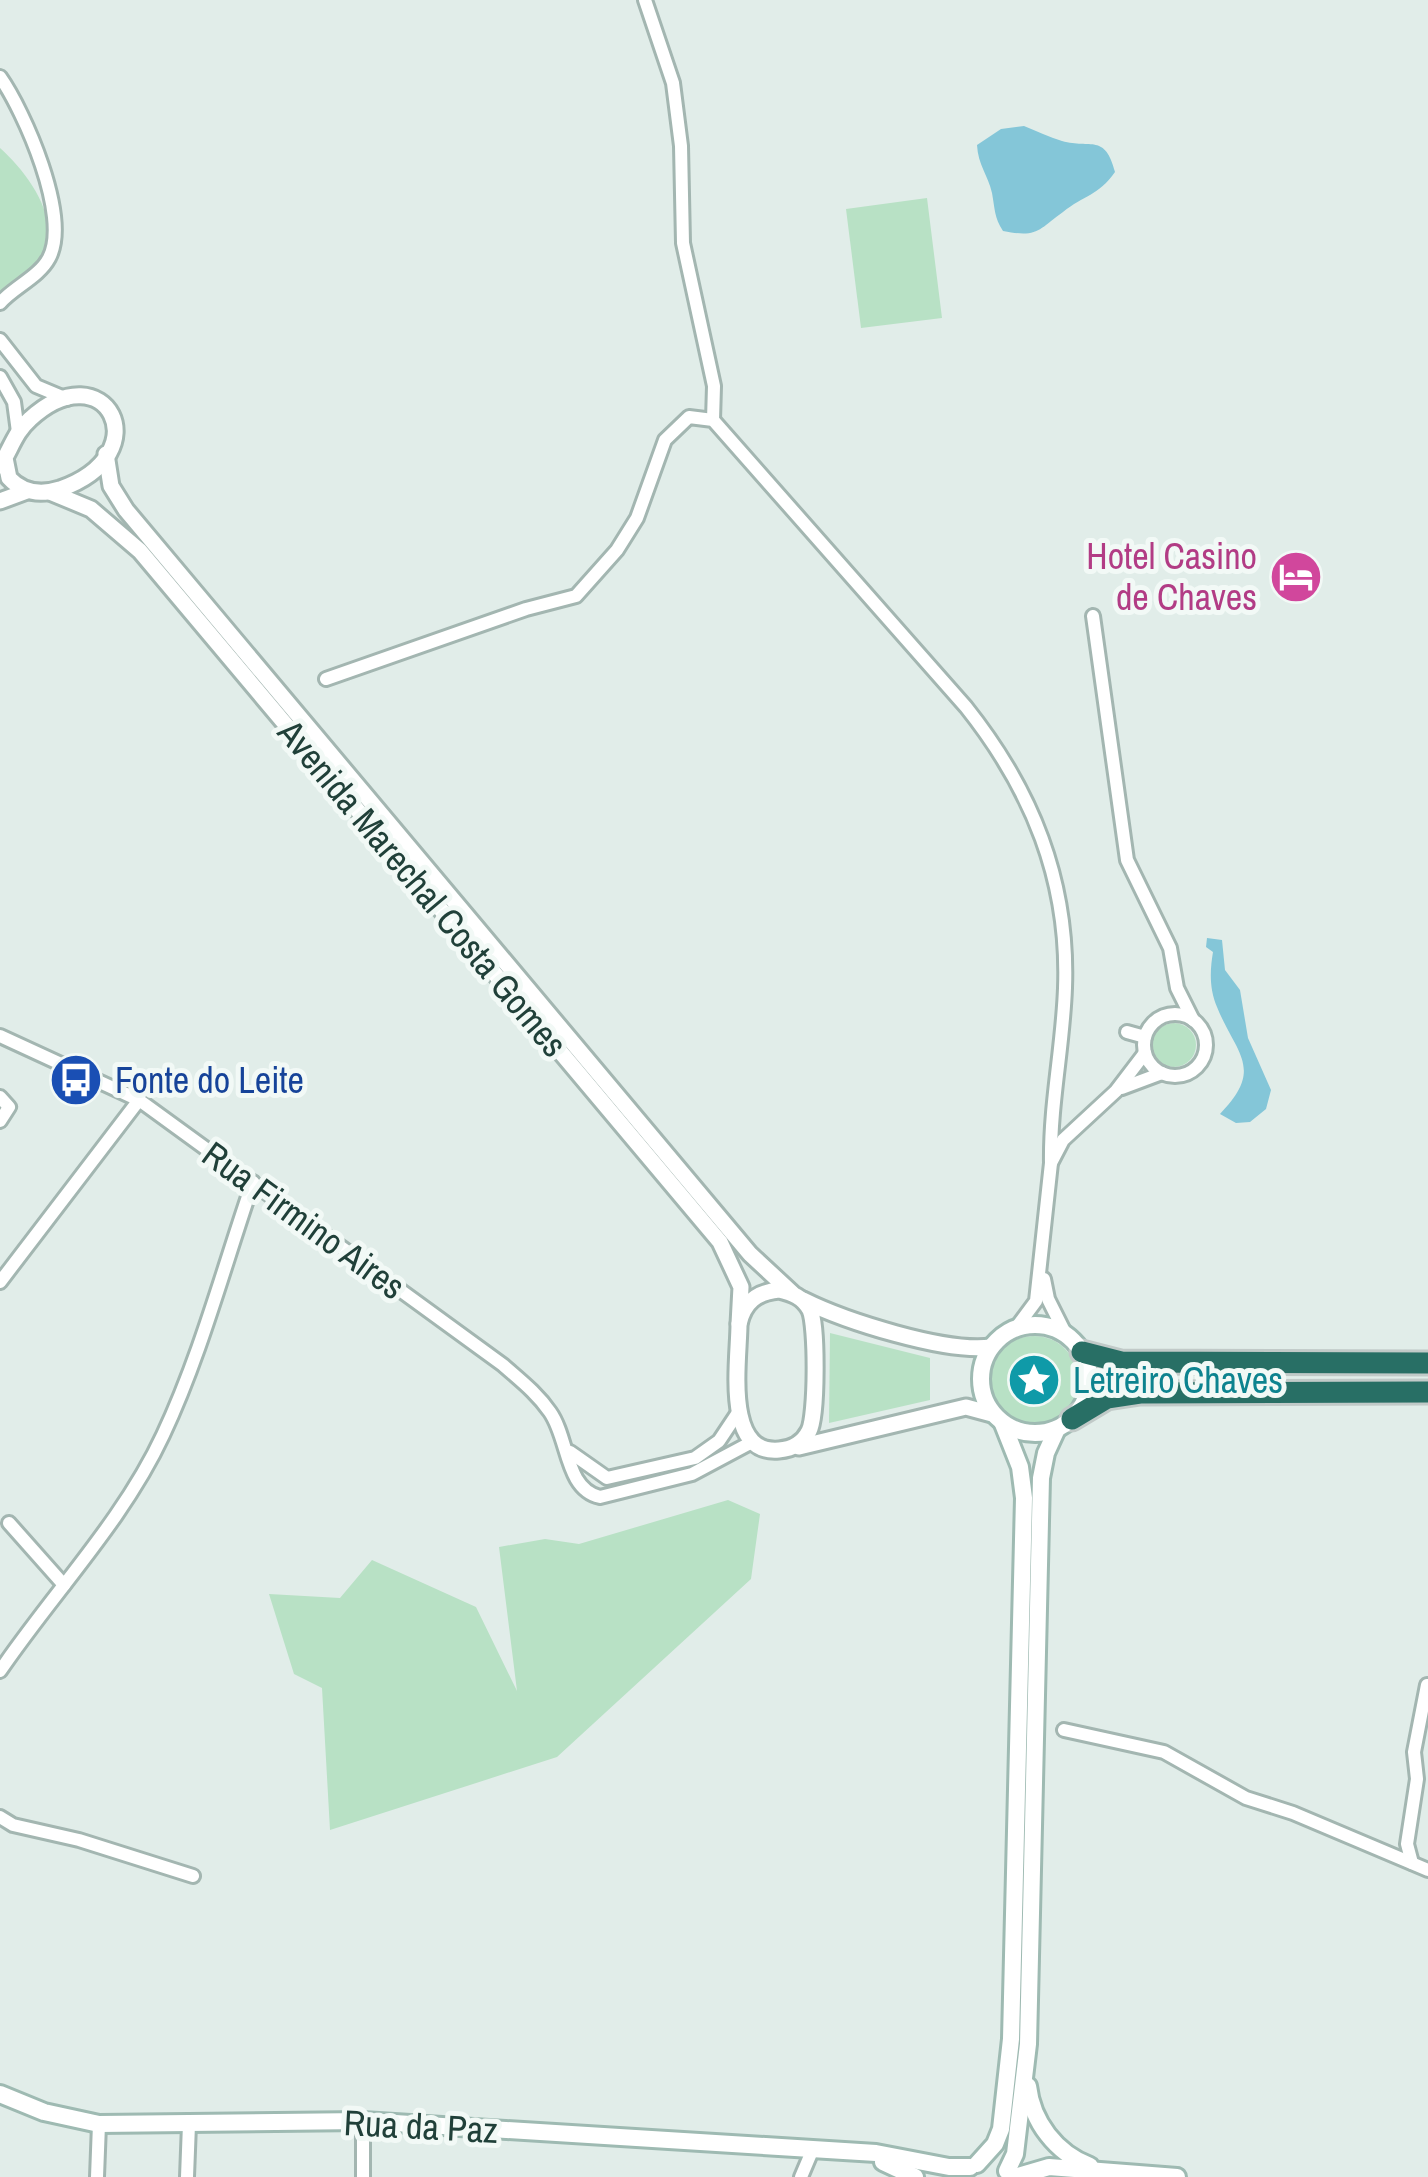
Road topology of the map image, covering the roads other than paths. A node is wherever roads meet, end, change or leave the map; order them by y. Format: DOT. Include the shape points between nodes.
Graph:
graph roads {
  1 [pos="645,0"];
  2 [pos="0,77"];
  3 [pos="1,306"];
  4 [pos="0,340"];
  5 [pos="0,377"];
  6 [pos="68,399"];
  7 [pos="712,420"];
  8 [pos="18,432"];
  9 [pos="106,454"];
  10 [pos="3,462"];
  11 [pos="27,491"];
  12 [pos="50,492"];
  13 [pos="0,501"];
  14 [pos="1093,616"];
  15 [pos="326,679"];
  16 [pos="1177,988"];
  17 [pos="1157,1019"];
  18 [pos="1193,1020"];
  19 [pos="1127,1032"];
  20 [pos="1145,1036"];
  21 [pos="1,1037"];
  22 [pos="1145,1053"];
  23 [pos="1162,1072"];
  24 [pos="1116,1091"];
  25 [pos="0,1097"];
  26 [pos="139,1100"];
  27 [pos="0,1120"];
  28 [pos="1052,1163"];
  29 [pos="253,1182"];
  30 [pos="1042,1272"];
  31 [pos="0,1282"];
  32 [pos="797,1296"];
  33 [pos="739,1324"];
  34 [pos="1016,1328"];
  35 [pos="1066,1335"];
  36 [pos="991,1347"];
  37 [pos="1082,1352"];
  38 [pos="1428,1363"];
  39 [pos="1428,1392"];
  40 [pos="739,1411"];
  41 [pos="998,1419"];
  42 [pos="1064,1424"];
  43 [pos="752,1442"];
  44 [pos="790,1449"];
  45 [pos="569,1452"];
  46 [pos="9,1523"];
  47 [pos="64,1585"];
  48 [pos="0,1639"];
  49 [pos="14,1651"];
  50 [pos="0,1671"];
  51 [pos="1427,1685"];
  52 [pos="1064,1730"];
  53 [pos="0,1817"];
  54 [pos="1412,1862"];
  55 [pos="1428,1870"];
  56 [pos="193,1876"];
  57 [pos="1026,2066"];
  58 [pos="0,2094"];
  59 [pos="363,2121"];
  60 [pos="99,2124"];
  61 [pos="188,2124"];
  62 [pos="812,2151"];
  63 [pos="847,2153"];
  64 [pos="969,2169"];
  65 [pos="1102,2170"];
  66 [pos="1012,2175"];
  67 [pos="97,2177"];
  68 [pos="187,2177"];
  69 [pos="363,2177"];
  70 [pos="801,2177"];
  71 [pos="915,2177"];
  72 [pos="1063,2177"];
  73 [pos="1177,2177"];
  1 -- 7 [label="street" via="674,83 683,243 714,386"];
  2 -- 3 [label="street" via="32,135 54,230 49,258"];
  4 -- 6 [label="street" via="37,386"];
  5 -- 8 [label="street"];
  6 -- 8 [label="street"];
  6 -- 9 [label="street" via="97,398 112,410 117,428"];
  7 -- 15 [label="street" via="688,417 665,440 637,518 576,596"];
  7 -- 28 [label="street" via="967,707 1030,804 1054,870 1062,928"];
  8 -- 10 [label="street"];
  9 -- 12 [label="street" via="83,477"];
  9 -- 32 [label="street, Avenida Marechal Costa Gomes" via="111,486 126,510 750,1254"];
  10 -- 11 [label="street"];
  11 -- 12 [label="street"];
  11 -- 13 [label="street"];
  12 -- 33 [label="street, Avenida Marechal Costa Gomes" via="91,509 140,551 720,1242 741,1287"];
  14 -- 16 [label="street" via="1127,860 1170,948"];
  16 -- 17 [label="street"];
  16 -- 18 [label="street"];
  17 -- 18 [label="street"];
  17 -- 20 [label="street"];
  18 -- 23 [label="street" via="1203,1057 1182,1074"];
  19 -- 20 [label="street"];
  20 -- 22 [label="street"];
  21 -- 26 [label="street, Rua Firmino Aires"];
  22 -- 23 [label="street"];
  22 -- 24 [label="street"];
  23 -- 24 [label="street"];
  24 -- 28 [label="street" via="1078,1122"];
  25 -- 27 [label="street" via="9,1107"];
  26 -- 29 [label="street, Rua Firmino Aires"];
  26 -- 31 [label="street"];
  28 -- 30 [label="street"];
  29 -- 45 [label="street, Rua Firmino Aires" via="532,1389"];
  29 -- 47 [label="street" via="162,1437"];
  30 -- 34 [label="street" via="1036,1301"];
  30 -- 35 [label="street"];
  32 -- 33 [label="street" via="755,1296"];
  32 -- 36 [label="street" via="873,1326 961,1348"];
  32 -- 44 [label="street" via="813,1319 813,1421"];
  33 -- 40 [label="street, Avenida Marechal Costa Gomes"];
  34 -- 35 [label="main road" via="1045,1326"];
  34 -- 36 [label="main road"];
  35 -- 37 [label="main road"];
  36 -- 41 [label="main road" via="980,1385"];
  37 -- 38 [label="highway" via="1121,1362"];
  37 -- 42 [label="main road" via="1087,1393"];
  39 -- 42 [label="highway" via="1140,1393 1106,1398"];
  40 -- 43 [label="street"];
  40 -- 45 [label="street" via="695,1458 616,1479"];
  41 -- 42 [label="main road" via="1036,1434"];
  41 -- 44 [label="street" via="966,1407"];
  41 -- 64 [label="main road" via="1017,1456 1024,1498 1011,2039 1001,2129"];
  42 -- 57 [label="main road" via="1041,1478"];
  43 -- 44 [label="street"];
  43 -- 45 [label="street, Rua Firmino Aires" via="692,1474 600,1497 575,1480"];
  46 -- 47 [label="street"];
  47 -- 49 [label="street"];
  48 -- 49 [label="street"];
  49 -- 50 [label="street"];
  51 -- 54 [label="street" via="1414,1753"];
  52 -- 54 [label="street" via="1164,1752 1246,1798"];
  53 -- 56 [label="street"];
  54 -- 55 [label="street"];
  57 -- 65 [label="main road" via="1029,2100 1048,2136"];
  57 -- 66 [label="main road"];
  58 -- 60 [label="main road, Rua da Paz"];
  59 -- 61 [label="main road, Rua da Paz"];
  59 -- 62 [label="main road, Rua da Paz"];
  59 -- 69 [label="street"];
  60 -- 61 [label="main road, Rua da Paz"];
  60 -- 67 [label="street"];
  61 -- 68 [label="street"];
  62 -- 63 [label="main road, Rua da Paz"];
  62 -- 70 [label="street"];
  63 -- 64 [label="main road"];
  63 -- 71 [label="main road"];
  64 -- 66 [label="main road" via="988,2163"];
  65 -- 66 [label="main road"];
  65 -- 72 [label="main road"];
  65 -- 73 [label="main road"];
}
